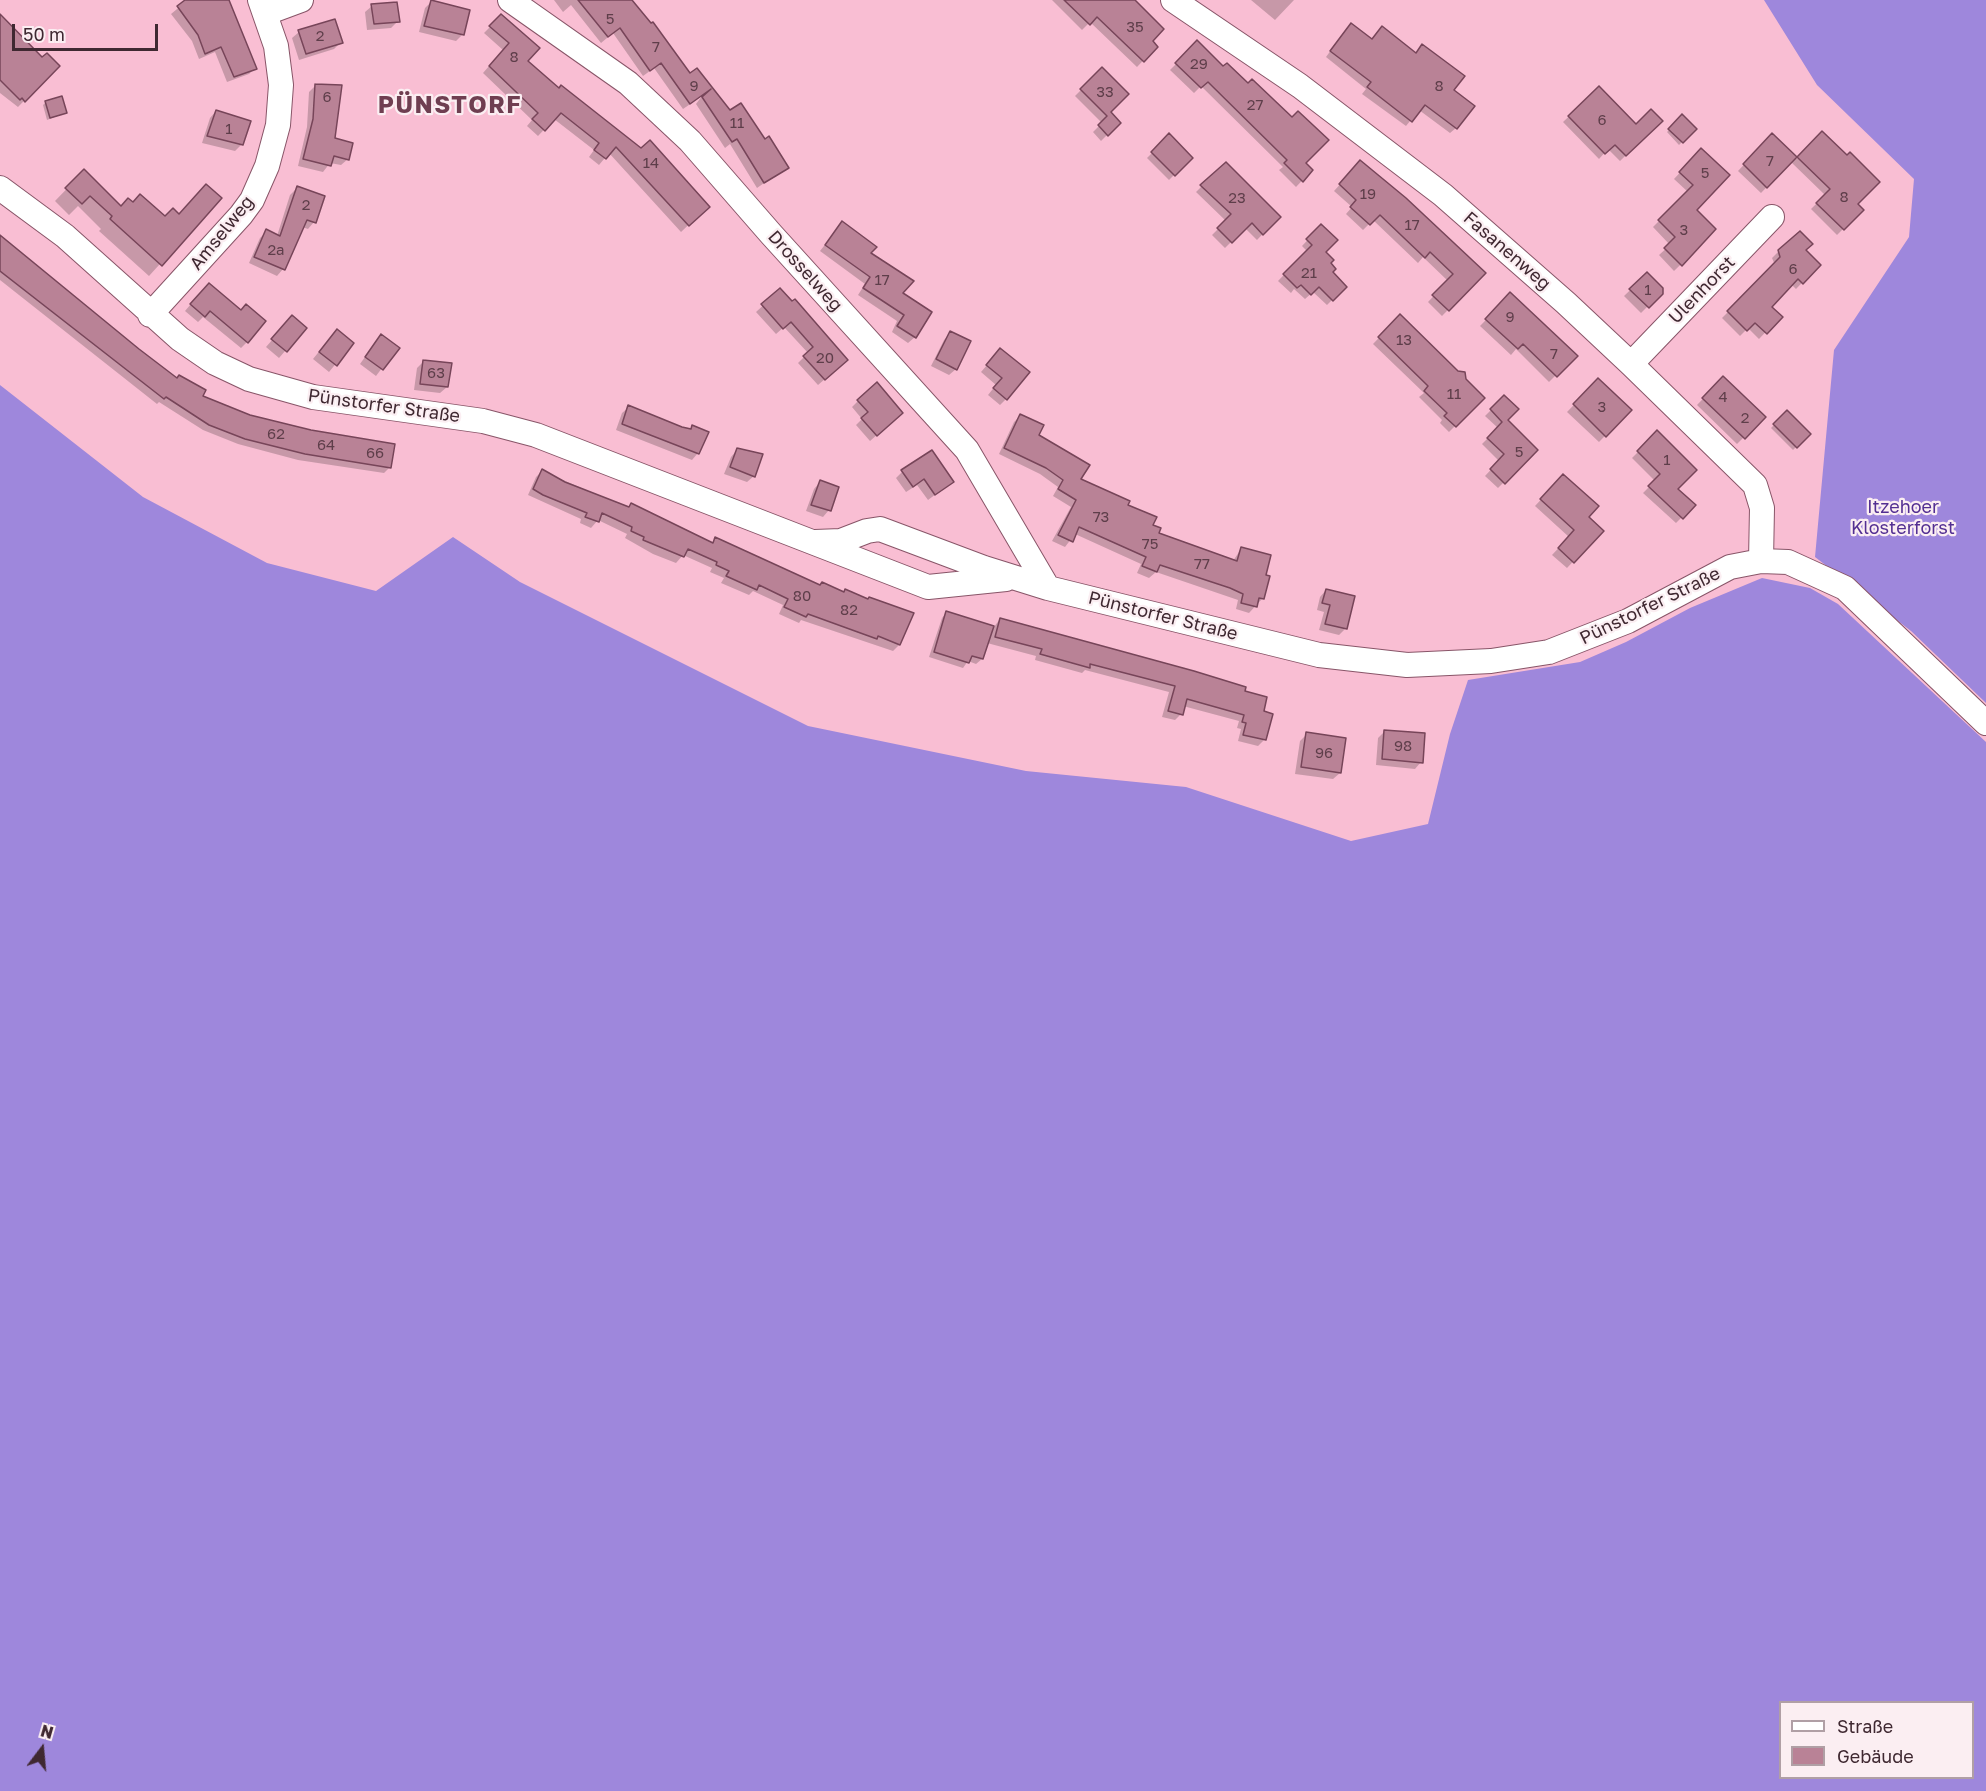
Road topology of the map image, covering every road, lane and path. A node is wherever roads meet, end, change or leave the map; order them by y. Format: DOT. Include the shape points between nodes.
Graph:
graph roads {
  1 [pos="301,0"];
  2 [pos="510,0"];
  3 [pos="1173,0"];
  4 [pos="263,6"];
  5 [pos="0,188"];
  6 [pos="1772,217"];
  7 [pos="150,315"];
  8 [pos="1631,364"];
  9 [pos="815,542"];
  10 [pos="1761,561"];
  11 [pos="1014,578"];
  12 [pos="1048,588"];
  13 [pos="1986,723"];
  1 -- 4 [label="street"];
  2 -- 12 [label="street, Drosselweg" via="628,83 690,141 967,450"];
  3 -- 8 [label="street, Fasanenweg" via="1300,86 1443,195"];
  4 -- 7 [label="street, Amselweg" via="276,46 281,96 274,142 263,177 241,215"];
  5 -- 7 [label="street, Pünstorfer Straße" via="65,236"];
  6 -- 8 [label="street, Ulenhorst"];
  7 -- 9 [label="street, Pünstorfer Straße" via="196,352 249,379 313,397 483,421 536,435"];
  8 -- 10 [label="street, Fasanenweg" via="1755,485 1762,508"];
  9 -- 11 [label="street, Pünstorfer Straße" via="928,587"];
  9 -- 11 [label="street, Pünstorfer Straße" via="841,540 880,529"];
  10 -- 12 [label="street, Pünstorfer Straße" via="1730,567 1628,621 1572,645 1529,656 1443,664 1377,663 1319,655"];
  10 -- 13 [label="street, Pünstorfer Straße" via="1788,562 1845,588"];
  11 -- 12 [label="street, Pünstorfer Straße"];
}
